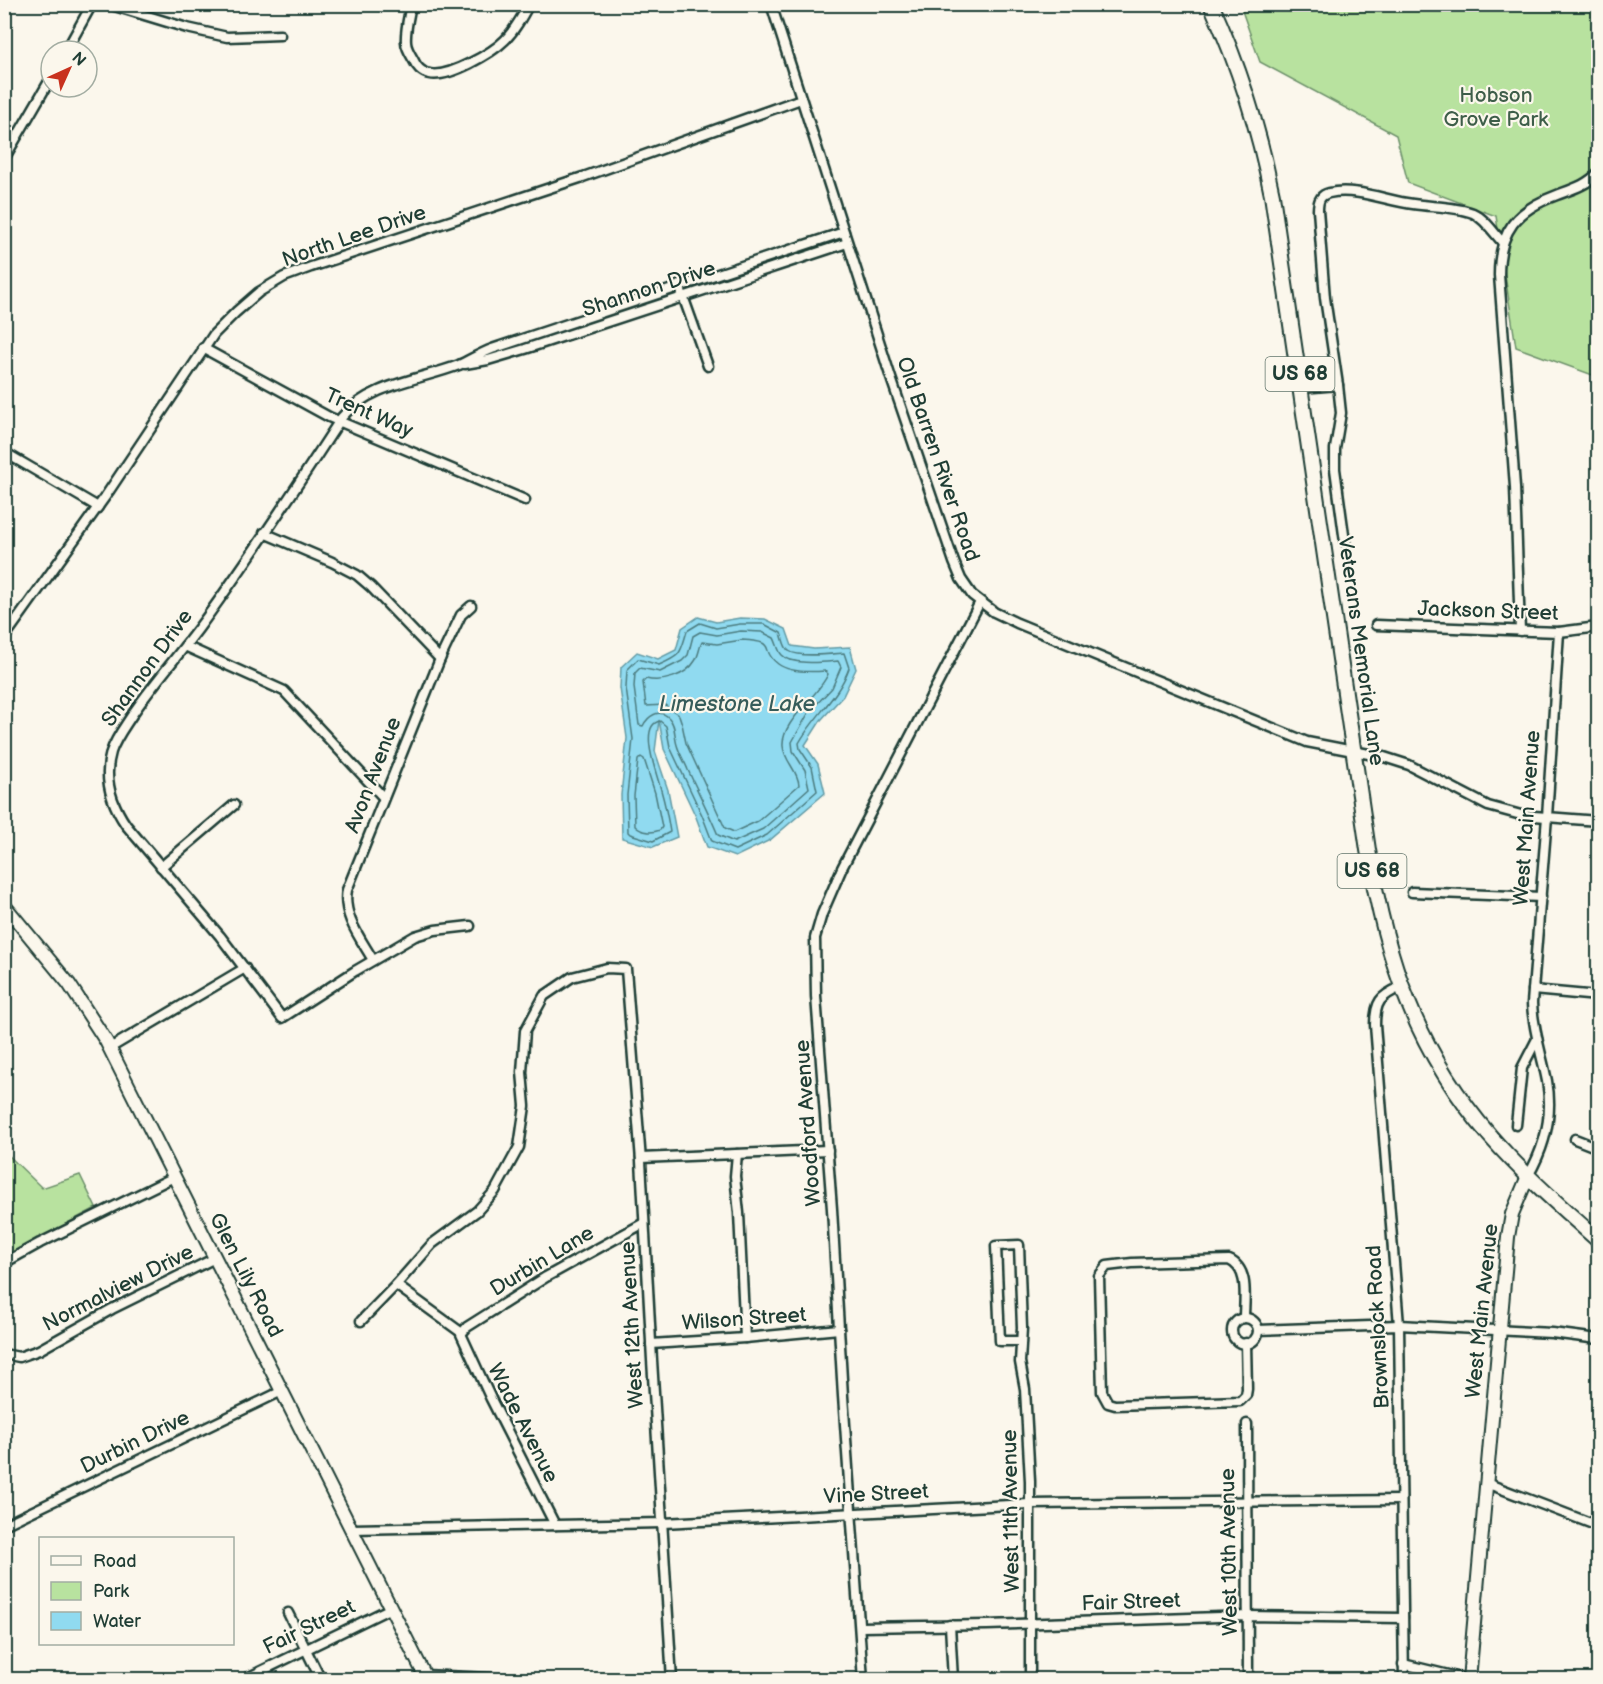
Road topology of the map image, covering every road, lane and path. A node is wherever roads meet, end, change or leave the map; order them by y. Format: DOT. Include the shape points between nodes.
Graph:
graph roads {
  1 [pos="92,4"];
  2 [pos="108,4"];
  3 [pos="411,4"];
  4 [pos="529,4"];
  5 [pos="771,4"];
  6 [pos="1211,4"];
  7 [pos="280,36"];
  8 [pos="73,39"];
  9 [pos="39,99"];
  10 [pos="801,99"];
  11 [pos="4,159"];
  12 [pos="1599,173"];
  13 [pos="844,232"];
  14 [pos="847,243"];
  15 [pos="1503,243"];
  16 [pos="761,258"];
  17 [pos="765,269"];
  18 [pos="680,285"];
  19 [pos="683,297"];
  20 [pos="567,323"];
  21 [pos="570,334"];
  22 [pos="203,348"];
  23 [pos="461,364"];
  24 [pos="708,366"];
  25 [pos="1338,385"];
  26 [pos="1302,388"];
  27 [pos="339,422"];
  28 [pos="4,452"];
  29 [pos="525,500"];
  30 [pos="98,507"];
  31 [pos="264,533"];
  32 [pos="1345,542"];
  33 [pos="980,602"];
  34 [pos="471,606"];
  35 [pos="1376,625"];
  36 [pos="1599,627"];
  37 [pos="1520,631"];
  38 [pos="1559,632"];
  39 [pos="4,638"];
  40 [pos="185,646"];
  41 [pos="440,659"];
  42 [pos="1354,752"];
  43 [pos="383,797"];
  44 [pos="234,805"];
  45 [pos="1547,817"];
  46 [pos="1599,821"];
  47 [pos="161,867"];
  48 [pos="1412,892"];
  49 [pos="1541,897"];
  50 [pos="4,905"];
  51 [pos="470,926"];
  52 [pos="373,960"];
  53 [pos="245,968"];
  54 [pos="1401,987"];
  55 [pos="1533,990"];
  56 [pos="1599,996"];
  57 [pos="1537,1039"];
  58 [pos="110,1048"];
  59 [pos="1516,1125"];
  60 [pos="1575,1139"];
  61 [pos="1599,1148"];
  62 [pos="828,1150"];
  63 [pos="737,1154"];
  64 [pos="641,1158"];
  65 [pos="1528,1176"];
  66 [pos="174,1177"];
  67 [pos="644,1223"];
  68 [pos="1599,1240"];
  69 [pos="215,1258"];
  70 [pos="4,1263"];
  71 [pos="396,1285"];
  72 [pos="1244,1318"];
  73 [pos="361,1321"];
  74 [pos="1399,1325"];
  75 [pos="839,1329"];
  76 [pos="1258,1330"];
  77 [pos="1499,1330"];
  78 [pos="462,1334"];
  79 [pos="745,1338"];
  80 [pos="1599,1339"];
  81 [pos="1020,1341"];
  82 [pos="1246,1343"];
  83 [pos="651,1344"];
  84 [pos="4,1354"];
  85 [pos="282,1391"];
  86 [pos="1246,1424"];
  87 [pos="1486,1483"];
  88 [pos="1401,1500"];
  89 [pos="1246,1501"];
  90 [pos="1030,1504"];
  91 [pos="851,1513"];
  92 [pos="663,1523"];
  93 [pos="4,1525"];
  94 [pos="555,1525"];
  95 [pos="1599,1526"];
  96 [pos="352,1529"];
  97 [pos="391,1608"];
  98 [pos="288,1613"];
  99 [pos="1248,1616"];
  100 [pos="1403,1618"];
  101 [pos="1031,1624"];
  102 [pos="950,1626"];
  103 [pos="860,1627"];
  104 [pos="306,1649"];
  105 [pos="1403,1664"];
  106 [pos="426,1677"];
  107 [pos="243,1680"];
  108 [pos="321,1680"];
  109 [pos="534,1680"];
  110 [pos="672,1680"];
  111 [pos="863,1680"];
  112 [pos="953,1680"];
  113 [pos="1030,1680"];
  114 [pos="1248,1680"];
  115 [pos="1404,1680"];
  116 [pos="1469,1680"];
  1 -- 8 [label="street"];
  2 -- 7 [label="street" via="227,37"];
  3 -- 4 [label="street" via="406,42 416,64 431,75 459,68 499,46"];
  5 -- 10 [label="street, Old Barren River Road"];
  6 -- 26 [label="main road, Veterans Memorial Lane / US 68" via="1237,67 1263,153"];
  9 -- 11 [label="street"];
  10 -- 13 [label="street, Old Barren River Road"];
  10 -- 22 [label="street, North Lee Drive" via="583,177 291,274 247,302"];
  12 -- 15 [label="street" via="1582,186 1523,212"];
  13 -- 14 [label="street, Old Barren River Road"];
  13 -- 16 [label="street, Shannon Drive"];
  14 -- 17 [label="street, Shannon Drive"];
  14 -- 33 [label="street, Old Barren River Road" via="950,552 961,579"];
  15 -- 25 [label="street" via="1471,212 1350,192 1321,197 1318,210 1324,298"];
  15 -- 37 [label="street" via="1499,283 1515,487"];
  16 -- 17 [label="street"];
  16 -- 18 [label="street, Shannon Drive"];
  17 -- 19 [label="street, Shannon Drive"];
  18 -- 19 [label="street"];
  18 -- 20 [label="street, Shannon Drive"];
  19 -- 21 [label="street, Shannon Drive"];
  19 -- 24 [label="street"];
  20 -- 21 [label="street"];
  20 -- 23 [label="street, Shannon Drive"];
  21 -- 23 [label="street, Shannon Drive" via="488,360"];
  22 -- 27 [label="street, Trent Way"];
  22 -- 30 [label="street, North Lee Drive"];
  23 -- 27 [label="street, Shannon Drive" via="368,396 349,409"];
  25 -- 26 [label="street"];
  25 -- 32 [label="street" via="1341,413 1335,469"];
  26 -- 42 [label="main road, Veterans Memorial Lane / US 68"];
  27 -- 29 [label="street, Trent Way"];
  27 -- 31 [label="street, Shannon Drive"];
  28 -- 30 [label="street"];
  30 -- 39 [label="street, North Lee Drive"];
  31 -- 40 [label="street, Shannon Drive"];
  31 -- 41 [label="street" via="357,575"];
  33 -- 42 [label="street, Old Barren River Road" via="1017,623 1307,742"];
  33 -- 62 [label="street, Woodford Avenue" via="857,838 818,926 815,980"];
  34 -- 41 [label="street, Avon Avenue" via="461,615"];
  35 -- 37 [label="street, Jackson Street"];
  36 -- 38 [label="street, Jackson Street"];
  37 -- 38 [label="street, Jackson Street"];
  38 -- 45 [label="street, West Main Avenue"];
  40 -- 43 [label="street" via="284,691"];
  40 -- 47 [label="street, Shannon Drive" via="124,728 112,750 108,769 118,813"];
  41 -- 43 [label="street, Avon Avenue"];
  42 -- 45 [label="street, Old Barren River Road" via="1409,765 1494,808"];
  42 -- 54 [label="main road, Veterans Memorial Lane / US 68" via="1379,913"];
  43 -- 52 [label="street, Avon Avenue" via="345,900 351,920"];
  44 -- 47 [label="street"];
  45 -- 46 [label="street, Old Barren River Road"];
  45 -- 49 [label="street, West Main Avenue"];
  47 -- 53 [label="street, Shannon Drive"];
  48 -- 49 [label="street"];
  49 -- 55 [label="street, West Main Avenue"];
  50 -- 58 [label="street, Glen Lily Road" via="74,991"];
  51 -- 52 [label="street" via="425,932"];
  52 -- 53 [label="street, Shannon Drive" via="282,1018"];
  53 -- 58 [label="street"];
  54 -- 65 [label="main road, Veterans Memorial Lane / US 68" via="1426,1042 1454,1089 1486,1132"];
  54 -- 74 [label="street, Brownslock Road" via="1380,999 1375,1016"];
  55 -- 56 [label="street"];
  55 -- 57 [label="street, West Main Avenue"];
  57 -- 59 [label="street" via="1522,1068"];
  57 -- 65 [label="street, West Main Avenue" via="1548,1083 1549,1114 1544,1142"];
  58 -- 66 [label="street, Glen Lily Road"];
  60 -- 61 [label="street"];
  62 -- 63 [label="street"];
  62 -- 75 [label="street, Woodford Avenue"];
  63 -- 64 [label="street"];
  63 -- 79 [label="street"];
  64 -- 67 [label="street, West 12th Avenue"];
  64 -- 71 [label="street, West 12th Avenue" via="626,969 607,968 573,977 544,996 525,1031 525,1106 519,1147 495,1191 477,1211 432,1244"];
  65 -- 68 [label="main road, Veterans Memorial Lane / US 68"];
  65 -- 77 [label="street, West Main Avenue" via="1510,1223"];
  66 -- 69 [label="street, Glen Lily Road"];
  66 -- 70 [label="street"];
  67 -- 78 [label="street, Durbin Lane" via="546,1277"];
  67 -- 83 [label="street, West 12th Avenue"];
  69 -- 84 [label="street, Normalview Drive" via="39,1350 20,1357"];
  69 -- 85 [label="street, Glen Lily Road"];
  71 -- 73 [label="street"];
  71 -- 78 [label="street"];
  72 -- 76 [label="street" via="1252,1320"];
  72 -- 82 [label="street" via="1237,1321 1232,1332 1235,1339"];
  72 -- 82 [label="street" via="1244,1277 1238,1265 1229,1260 1107,1266 1099,1276 1102,1392 1115,1405 1240,1401 1247,1389"];
  74 -- 76 [label="street"];
  74 -- 77 [label="street"];
  74 -- 88 [label="street, Brownslock Road"];
  75 -- 79 [label="street, Wilson Street"];
  75 -- 91 [label="street, Woodford Avenue"];
  76 -- 82 [label="street" via="1254,1340"];
  77 -- 80 [label="street"];
  77 -- 87 [label="street, West Main Avenue"];
  78 -- 94 [label="street, Wade Avenue"];
  79 -- 83 [label="street, Wilson Street"];
  81 -- 81 [label="street, West 11th Avenue" via="1019,1245 996,1246 1000,1341"];
  81 -- 90 [label="street, West 11th Avenue"];
  83 -- 92 [label="street, West 12th Avenue"];
  85 -- 93 [label="street, Durbin Drive"];
  85 -- 96 [label="street, Glen Lily Road"];
  86 -- 89 [label="street, West 10th Avenue"];
  87 -- 95 [label="street"];
  87 -- 116 [label="street, West Main Avenue"];
  88 -- 89 [label="street, Vine Street"];
  88 -- 100 [label="street, Brownslock Road"];
  89 -- 90 [label="street, Vine Street"];
  89 -- 99 [label="street, West 10th Avenue"];
  90 -- 91 [label="street, Vine Street"];
  90 -- 101 [label="street, West 11th Avenue"];
  91 -- 92 [label="street, Vine Street"];
  91 -- 103 [label="street, Woodford Avenue"];
  92 -- 94 [label="street, Vine Street"];
  92 -- 110 [label="street, West 12th Avenue"];
  94 -- 96 [label="street, Vine Street"];
  96 -- 97 [label="street, Glen Lily Road"];
  97 -- 104 [label="street, Fair Street"];
  97 -- 106 [label="street, Glen Lily Road"];
  98 -- 104 [label="street"];
  99 -- 100 [label="street, Fair Street"];
  99 -- 101 [label="street, Fair Street"];
  99 -- 114 [label="street, West 10th Avenue"];
  100 -- 105 [label="street, Brownslock Road"];
  101 -- 102 [label="street, Fair Street"];
  101 -- 113 [label="street, West 11th Avenue"];
  102 -- 103 [label="street, Fair Street"];
  102 -- 112 [label="street"];
  103 -- 111 [label="street, Woodford Avenue"];
  104 -- 107 [label="street, Fair Street"];
  104 -- 108 [label="street"];
  105 -- 115 [label="street, Brownslock Road"];
  105 -- 116 [label="street"];
  106 -- 109 [label="street"];
}
